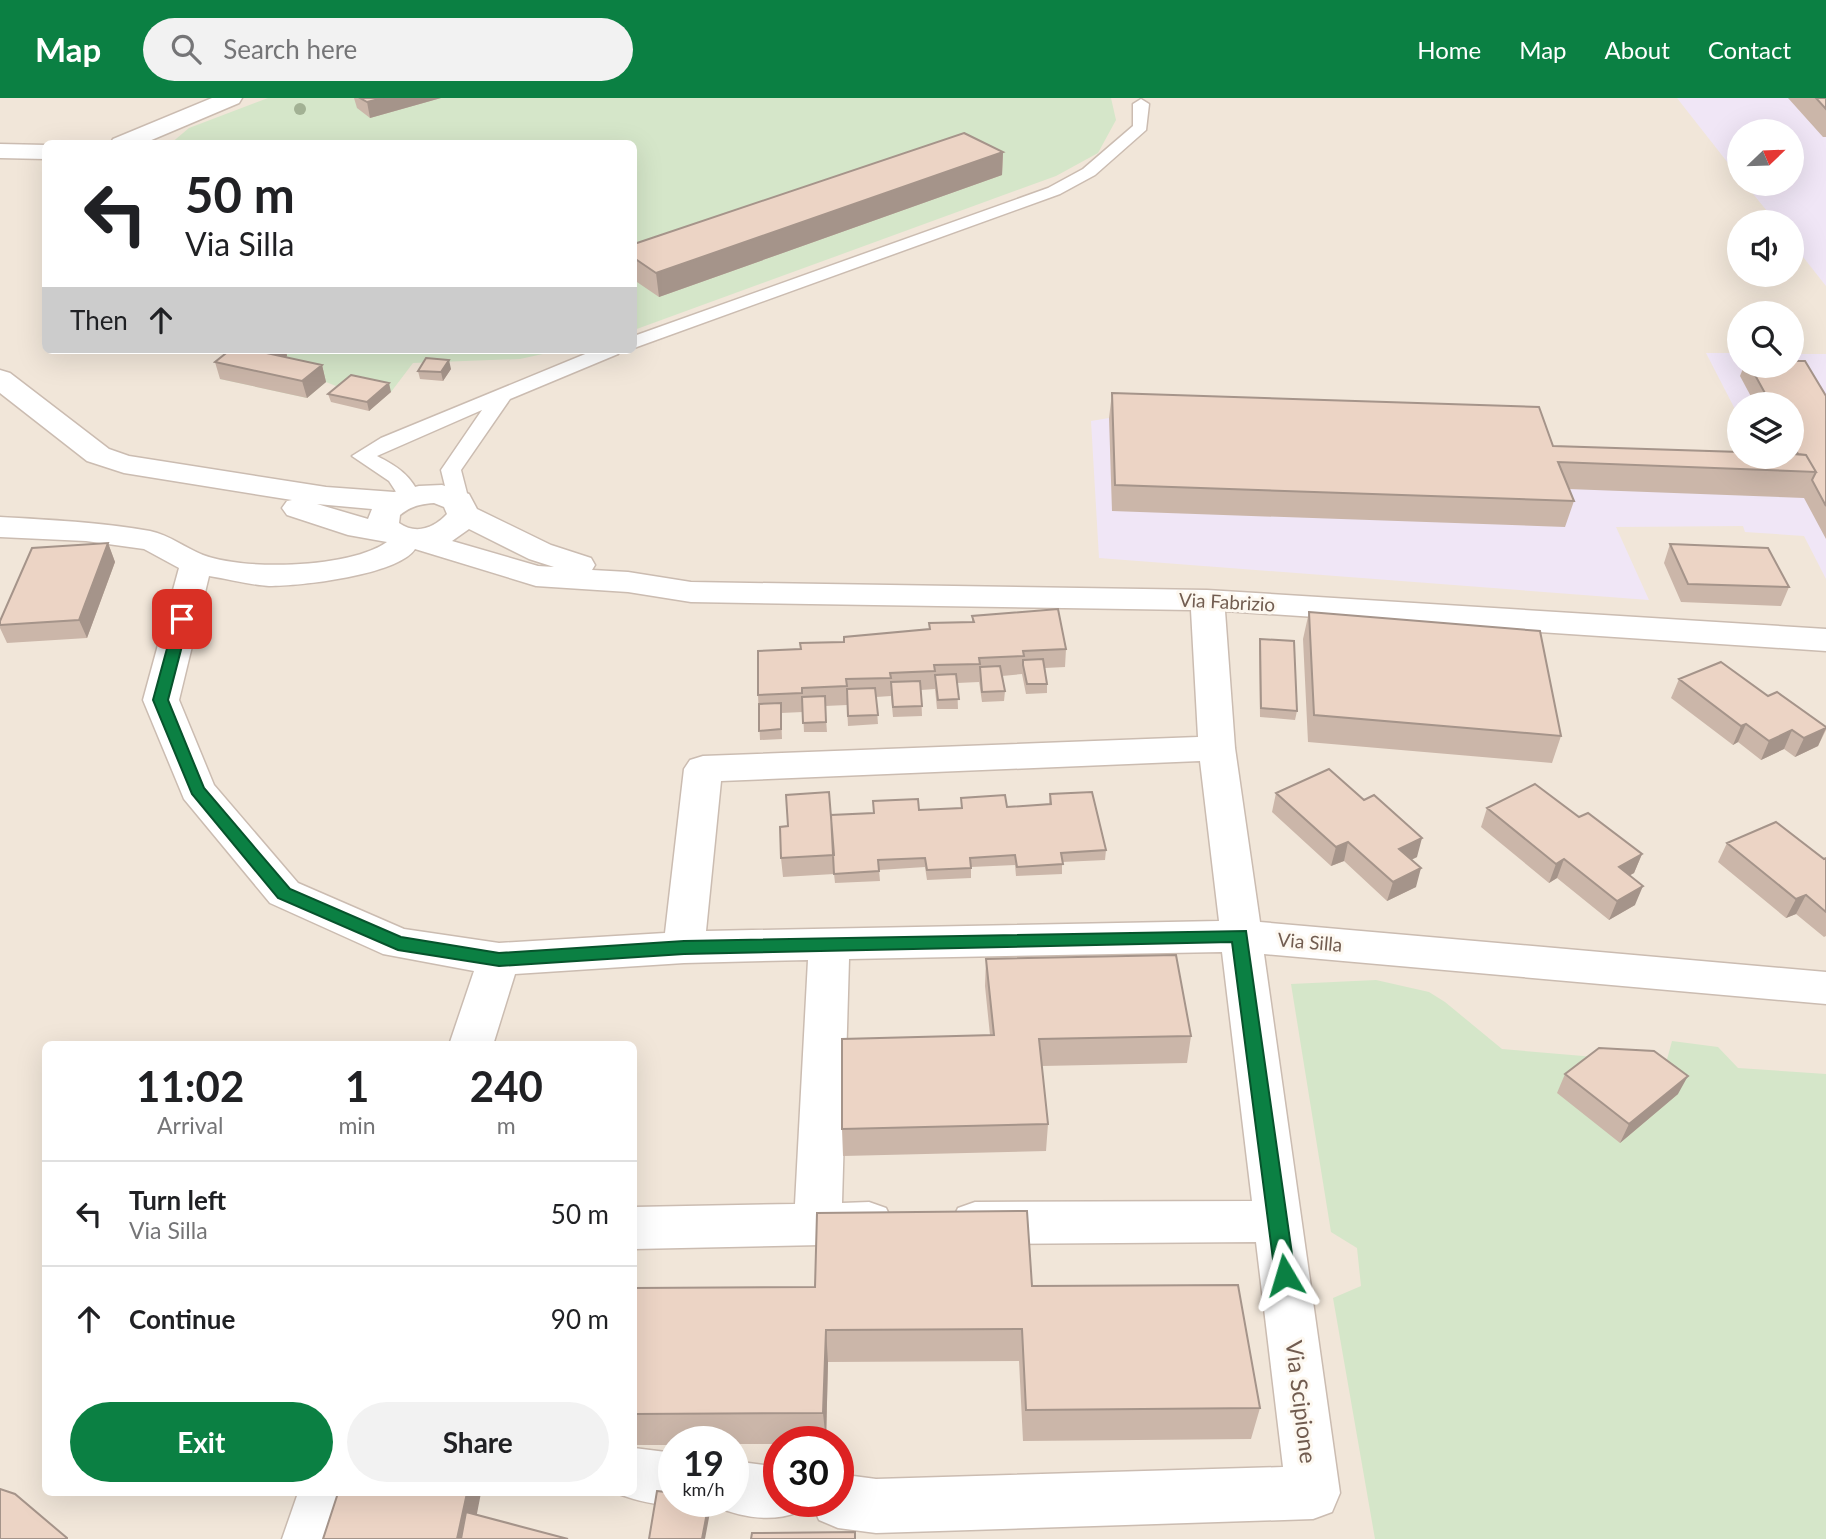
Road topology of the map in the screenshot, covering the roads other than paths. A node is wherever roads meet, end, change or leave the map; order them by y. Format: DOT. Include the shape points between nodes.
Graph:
graph roads {
  1 [pos="231,98"];
  2 [pos="1141,104"];
  3 [pos="131,140"];
  4 [pos="0,151"];
  5 [pos="42,152"];
  6 [pos="637,341"];
  7 [pos="601,354"];
  8 [pos="0,379"];
  9 [pos="505,393"];
  10 [pos="461,508"];
  11 [pos="403,522"];
  12 [pos="0,527"];
  13 [pos="197,565"];
  14 [pos="628,582"];
  15 [pos="1207,600"];
  16 [pos="1826,640"];
  17 [pos="1217,748"];
  18 [pos="1240,936"];
  19 [pos="829,946"];
  20 [pos="684,947"];
  21 [pos="499,959"];
  22 [pos="1826,988"];
  23 [pos="472,1041"];
  24 [pos="1278,1221"];
  25 [pos="818,1223"];
  26 [pos="637,1228"];
  27 [pos="637,1474"];
  28 [pos="658,1477"];
  29 [pos="324,1496"];
  30 [pos="854,1503"];
  31 [pos="310,1539"];
  1 -- 3 [label="street"];
  2 -- 6 [label="lane" via="1140,127 1090,172 1054,191"];
  4 -- 5 [label="street"];
  7 -- 9 [label="lane"];
  8 -- 11 [label="street" via="98,455 124,464 239,482 359,528"];
  9 -- 10 [label="lane" via="451,470"];
  9 -- 11 [label="lane" via="362,456 397,475 406,486"];
  10 -- 11 [label="street" via="442,495"];
  10 -- 11 [label="street" via="460,522 443,534"];
  10 -- 14 [label="street" via="540,552"];
  11 -- 13 [label="street" via="398,550 377,559 268,576"];
  11 -- 14 [label="street" via="459,554 536,576"];
  12 -- 13 [label="street" via="86,531 152,541"];
  13 -- 21 [label="street, Via Silla" via="161,700 197,790 284,893 398,943"];
  14 -- 15 [label="street, Via Fabrizio" via="691,592"];
  15 -- 16 [label="street, Via Fabrizio"];
  15 -- 17 [label="street, Via Scipione"];
  17 -- 18 [label="street, Via Scipione"];
  17 -- 20 [label="street" via="704,769"];
  18 -- 19 [label="street, Via Silla"];
  18 -- 22 [label="street, Via Silla"];
  18 -- 24 [label="street, Via Scipione"];
  19 -- 20 [label="street, Via Silla"];
  19 -- 25 [label="street"];
  20 -- 21 [label="street, Via Silla"];
  21 -- 23 [label="street"];
  24 -- 25 [label="street"];
  24 -- 30 [label="street, Via Scipione" via="1313,1493"];
  25 -- 26 [label="street"];
  27 -- 28 [label="street"];
  29 -- 31 [label="street"];
}
